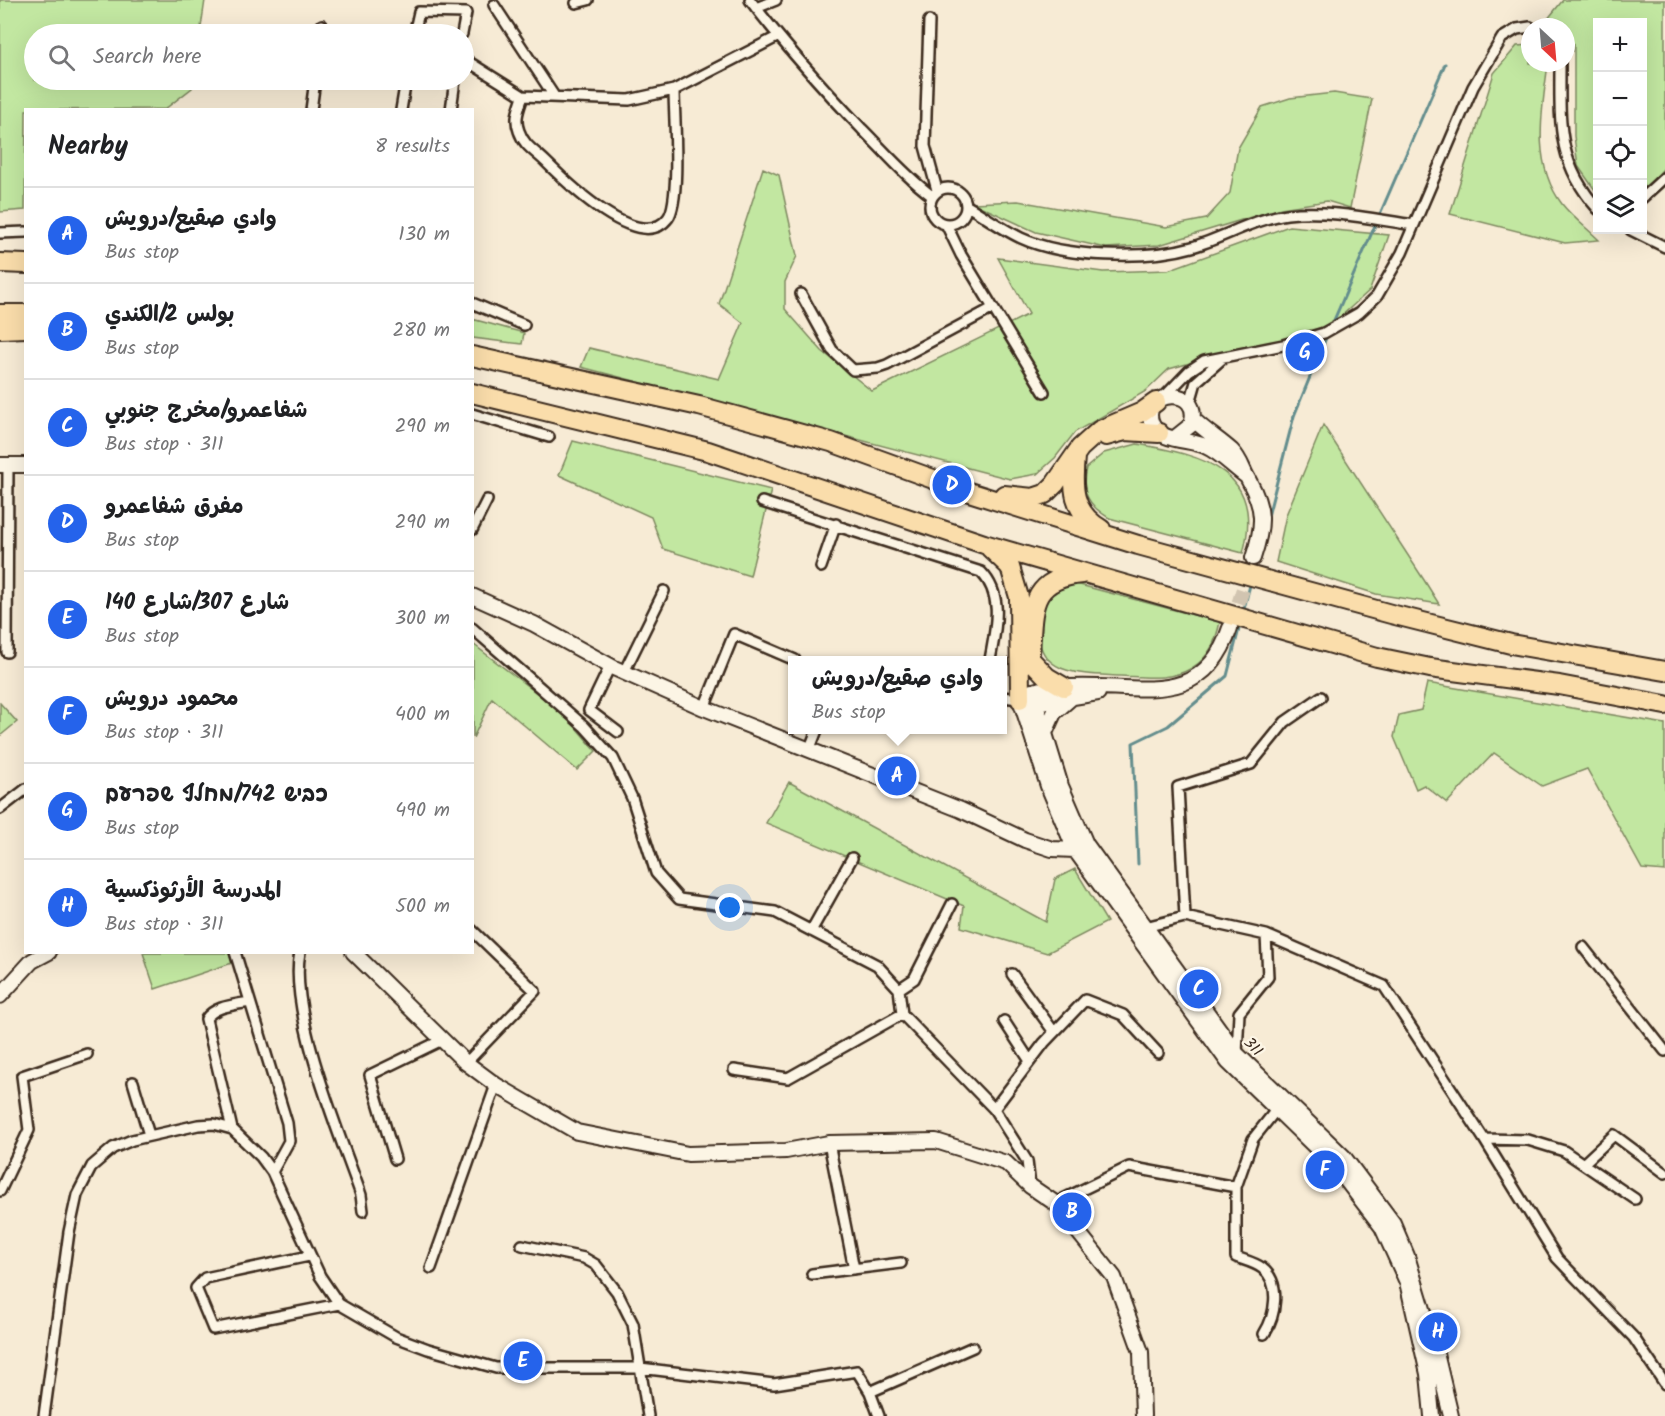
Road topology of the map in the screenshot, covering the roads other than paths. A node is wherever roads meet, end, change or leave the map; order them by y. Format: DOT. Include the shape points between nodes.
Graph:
graph roads {
  1 [pos="588,0"];
  2 [pos="750,0"];
  3 [pos="777,0"];
  4 [pos="576,3"];
  5 [pos="494,5"];
  6 [pos="756,8"];
  7 [pos="929,21"];
  8 [pos="416,24"];
  9 [pos="464,24"];
  10 [pos="1521,28"];
  11 [pos="777,37"];
  12 [pos="474,65"];
  13 [pos="1560,72"];
  14 [pos="314,90"];
  15 [pos="404,90"];
  16 [pos="454,90"];
  17 [pos="674,90"];
  18 [pos="523,96"];
  19 [pos="554,96"];
  20 [pos="311,108"];
  21 [pos="401,108"];
  22 [pos="451,108"];
  23 [pos="1665,177"];
  24 [pos="935,193"];
  25 [pos="1647,193"];
  26 [pos="1593,204"];
  27 [pos="966,205"];
  28 [pos="946,224"];
  29 [pos="1414,225"];
  30 [pos="24,232"];
  31 [pos="0,233"];
  32 [pos="1638,234"];
  33 [pos="1665,247"];
  34 [pos="0,263"];
  35 [pos="24,264"];
  36 [pos="801,294"];
  37 [pos="474,304"];
  38 [pos="993,308"];
  39 [pos="0,314"];
  40 [pos="24,314"];
  41 [pos="524,325"];
  42 [pos="24,328"];
  43 [pos="0,329"];
  44 [pos="474,356"];
  45 [pos="1224,358"];
  46 [pos="1044,392"];
  47 [pos="474,393"];
  48 [pos="1160,399"];
  49 [pos="1190,403"];
  50 [pos="474,415"];
  51 [pos="1193,419"];
  52 [pos="1167,435"];
  53 [pos="549,438"];
  54 [pos="1093,438"];
  55 [pos="1075,455"];
  56 [pos="4,465"];
  57 [pos="24,465"];
  58 [pos="1246,477"];
  59 [pos="969,492"];
  60 [pos="486,500"];
  61 [pos="762,502"];
  62 [pos="836,524"];
  63 [pos="474,526"];
  64 [pos="984,544"];
  65 [pos="1138,544"];
  66 [pos="1253,558"];
  67 [pos="821,567"];
  68 [pos="1090,574"];
  69 [pos="664,591"];
  70 [pos="474,597"];
  71 [pos="1230,628"];
  72 [pos="474,630"];
  73 [pos="8,652"];
  74 [pos="991,656"];
  75 [pos="788,657"];
  76 [pos="1030,659"];
  77 [pos="609,666"];
  78 [pos="1665,671"];
  79 [pos="624,672"];
  80 [pos="1069,692"];
  81 [pos="1321,697"];
  82 [pos="1022,698"];
  83 [pos="1665,705"];
  84 [pos="704,708"];
  85 [pos="618,732"];
  86 [pos="1045,733"];
  87 [pos="815,734"];
  88 [pos="810,748"];
  89 [pos="24,791"];
  90 [pos="0,809"];
  91 [pos="1080,847"];
  92 [pos="852,858"];
  93 [pos="951,904"];
  94 [pos="1185,917"];
  95 [pos="1140,929"];
  96 [pos="811,931"];
  97 [pos="474,932"];
  98 [pos="1266,935"];
  99 [pos="1583,947"];
  100 [pos="45,954"];
  101 [pos="236,954"];
  102 [pos="300,954"];
  103 [pos="359,954"];
  104 [pos="1012,974"];
  105 [pos="899,989"];
  106 [pos="0,996"];
  107 [pos="249,1002"];
  108 [pos="902,1014"];
  109 [pos="1004,1022"];
  110 [pos="1054,1032"];
  111 [pos="442,1040"];
  112 [pos="1665,1051"];
  113 [pos="1158,1053"];
  114 [pos="87,1054"];
  115 [pos="1237,1054"];
  116 [pos="1030,1061"];
  117 [pos="466,1063"];
  118 [pos="735,1070"];
  119 [pos="133,1082"];
  120 [pos="496,1085"];
  121 [pos="994,1109"];
  122 [pos="1276,1110"];
  123 [pos="232,1129"];
  124 [pos="149,1135"];
  125 [pos="1484,1139"];
  126 [pos="830,1143"];
  127 [pos="395,1159"];
  128 [pos="1583,1164"];
  129 [pos="272,1172"];
  130 [pos="1665,1173"];
  131 [pos="1030,1186"];
  132 [pos="1236,1187"];
  133 [pos="0,1191"];
  134 [pos="1635,1199"];
  135 [pos="1055,1203"];
  136 [pos="363,1211"];
  137 [pos="522,1245"];
  138 [pos="309,1256"];
  139 [pos="901,1263"];
  140 [pos="431,1268"];
  141 [pos="854,1269"];
  142 [pos="812,1274"];
  143 [pos="339,1304"];
  144 [pos="1264,1334"];
  145 [pos="973,1347"];
  146 [pos="640,1368"];
  147 [pos="1665,1384"];
  148 [pos="870,1392"];
  149 [pos="44,1416"];
  150 [pos="648,1416"];
  151 [pos="879,1416"];
  152 [pos="1143,1416"];
  153 [pos="1432,1416"];
  154 [pos="1450,1416"];
  1 -- 4 [label="street"];
  2 -- 6 [label="street"];
  3 -- 6 [label="street"];
  5 -- 19 [label="street"];
  6 -- 11 [label="street"];
  7 -- 24 [label="street" via="925,146"];
  8 -- 9 [label="street" via="419,12 466,13"];
  10 -- 29 [label="street" via="1502,38 1473,87"];
  11 -- 17 [label="street"];
  11 -- 24 [label="street" via="912,181"];
  12 -- 18 [label="street"];
  13 -- 26 [label="street" via="1559,130 1565,154 1581,191"];
  14 -- 20 [label="street"];
  15 -- 21 [label="street"];
  16 -- 22 [label="street"];
  17 -- 18 [label="street" via="676,162 672,209 663,223 651,226 624,222 590,203 528,148 516,117"];
  17 -- 19 [label="street" via="629,99"];
  18 -- 19 [label="street"];
  23 -- 25 [label="street"];
  24 -- 27 [label="street" via="948,187 958,190"];
  24 -- 28 [label="street" via="930,202 931,214"];
  27 -- 28 [label="street" via="963,217"];
  27 -- 29 [label="street" via="1022,238 1093,254 1127,256 1191,247 1284,214 1336,214"];
  28 -- 38 [label="street"];
  29 -- 45 [label="street" via="1377,296 1359,313 1324,333"];
  30 -- 31 [label="street"];
  32 -- 33 [label="street"];
  34 -- 35 [label="highway"];
  36 -- 38 [label="street" via="832,350 854,370 887,365"];
  37 -- 41 [label="street"];
  38 -- 46 [label="street"];
  39 -- 40 [label="highway"];
  42 -- 43 [label="highway"];
  44 -- 59 [label="highway" via="699,406 831,442"];
  45 -- 48 [label="street" via="1196,366"];
  45 -- 49 [label="street" via="1196,382"];
  47 -- 64 [label="highway" via="708,451"];
  48 -- 49 [label="street" via="1175,395"];
  48 -- 52 [label="street" via="1151,423"];
  48 -- 54 [label="highway" via="1137,415 1110,424"];
  49 -- 51 [label="street"];
  50 -- 53 [label="street"];
  51 -- 52 [label="street" via="1187,431"];
  51 -- 58 [label="street" via="1234,453 1244,465"];
  52 -- 54 [label="highway" via="1125,431"];
  52 -- 58 [label="street" via="1205,446"];
  54 -- 55 [label="highway"];
  55 -- 59 [label="highway" via="1045,494 1033,498"];
  55 -- 65 [label="highway" via="1073,492 1084,517 1104,531"];
  56 -- 57 [label="street"];
  56 -- 73 [label="street"];
  58 -- 66 [label="street" via="1257,495 1262,515"];
  59 -- 65 [label="highway"];
  60 -- 63 [label="street"];
  61 -- 62 [label="street"];
  62 -- 67 [label="street"];
  62 -- 74 [label="street" via="981,572 995,598 997,619"];
  64 -- 68 [label="highway"];
  64 -- 82 [label="highway" via="1010,567 1016,585"];
  65 -- 78 [label="highway" via="1511,644"];
  68 -- 76 [label="highway" via="1060,577 1040,591 1033,612"];
  68 -- 83 [label="highway" via="1377,657"];
  69 -- 79 [label="street"];
  70 -- 77 [label="street" via="534,624"];
  71 -- 80 [label="street" via="1216,661 1200,675 1167,687"];
  72 -- 96 [label="street" via="585,726 612,758 632,798 656,873 679,899 775,912"];
  75 -- 84 [label="street" via="734,634"];
  76 -- 80 [label="highway"];
  76 -- 82 [label="highway"];
  77 -- 79 [label="street"];
  77 -- 85 [label="street" via="589,710"];
  79 -- 84 [label="street"];
  80 -- 82 [label="street"];
  80 -- 86 [label="street"];
  81 -- 94 [label="street" via="1285,722 1251,764 1178,787"];
  82 -- 86 [label="street, 311"];
  82 -- 91 [label="street, 311" via="1048,786"];
  84 -- 88 [label="street"];
  86 -- 91 [label="street, 311"];
  87 -- 88 [label="street"];
  88 -- 91 [label="street" via="1025,840 1052,849"];
  89 -- 90 [label="street"];
  91 -- 95 [label="street, 311"];
  92 -- 96 [label="street"];
  93 -- 105 [label="street" via="914,979"];
  94 -- 95 [label="street"];
  94 -- 98 [label="street"];
  95 -- 115 [label="street, 311"];
  95 -- 122 [label="street, 311" via="1228,1062"];
  96 -- 105 [label="street" via="877,965"];
  97 -- 117 [label="street" via="535,992"];
  98 -- 115 [label="street" via="1268,978 1239,1012"];
  98 -- 125 [label="street" via="1384,986"];
  99 -- 112 [label="street"];
  100 -- 106 [label="street" via="32,961"];
  101 -- 107 [label="street"];
  102 -- 136 [label="street" via="296,970 311,1048"];
  103 -- 111 [label="street"];
  104 -- 110 [label="street"];
  105 -- 108 [label="street"];
  107 -- 123 [label="street" via="218,1009 206,1019"];
  107 -- 129 [label="street" via="287,1124 289,1141"];
  108 -- 118 [label="street" via="788,1078"];
  108 -- 121 [label="street"];
  109 -- 116 [label="street"];
  110 -- 113 [label="street" via="1085,1000 1123,1015"];
  110 -- 116 [label="street"];
  111 -- 117 [label="street"];
  111 -- 127 [label="street" via="370,1075"];
  114 -- 133 [label="street" via="22,1076 29,1130"];
  115 -- 154 [label="street, 311" via="1343,1156 1393,1223 1435,1349"];
  116 -- 121 [label="street"];
  117 -- 120 [label="street"];
  119 -- 124 [label="street"];
  120 -- 126 [label="street" via="577,1132 688,1154 786,1152"];
  120 -- 140 [label="street"];
  121 -- 131 [label="street" via="1027,1161"];
  122 -- 132 [label="street" via="1253,1138"];
  122 -- 153 [label="street, 311" via="1336,1167 1382,1227 1407,1282 1428,1374"];
  123 -- 124 [label="street" via="198,1125"];
  123 -- 129 [label="street"];
  124 -- 149 [label="street" via="101,1156 77,1195"];
  125 -- 128 [label="street" via="1528,1140 1564,1151"];
  125 -- 147 [label="street" via="1557,1258 1634,1338"];
  126 -- 131 [label="street" via="936,1141 1006,1163"];
  126 -- 141 [label="street"];
  128 -- 130 [label="street" via="1614,1136"];
  128 -- 134 [label="street"];
  129 -- 138 [label="street"];
  131 -- 135 [label="street"];
  132 -- 135 [label="street" via="1129,1167"];
  132 -- 144 [label="street" via="1236,1257 1263,1268 1272,1284 1275,1309"];
  135 -- 152 [label="street" via="1114,1276 1141,1352"];
  137 -- 146 [label="street" via="584,1258 596,1266 617,1292 633,1324"];
  138 -- 143 [label="street"];
  138 -- 143 [label="street" via="205,1278 196,1288 213,1329"];
  139 -- 141 [label="street"];
  141 -- 142 [label="street"];
  143 -- 146 [label="street" via="396,1337 496,1368"];
  145 -- 148 [label="street"];
  146 -- 148 [label="street" via="774,1384 857,1371"];
  146 -- 150 [label="street"];
  148 -- 151 [label="street"];
}
